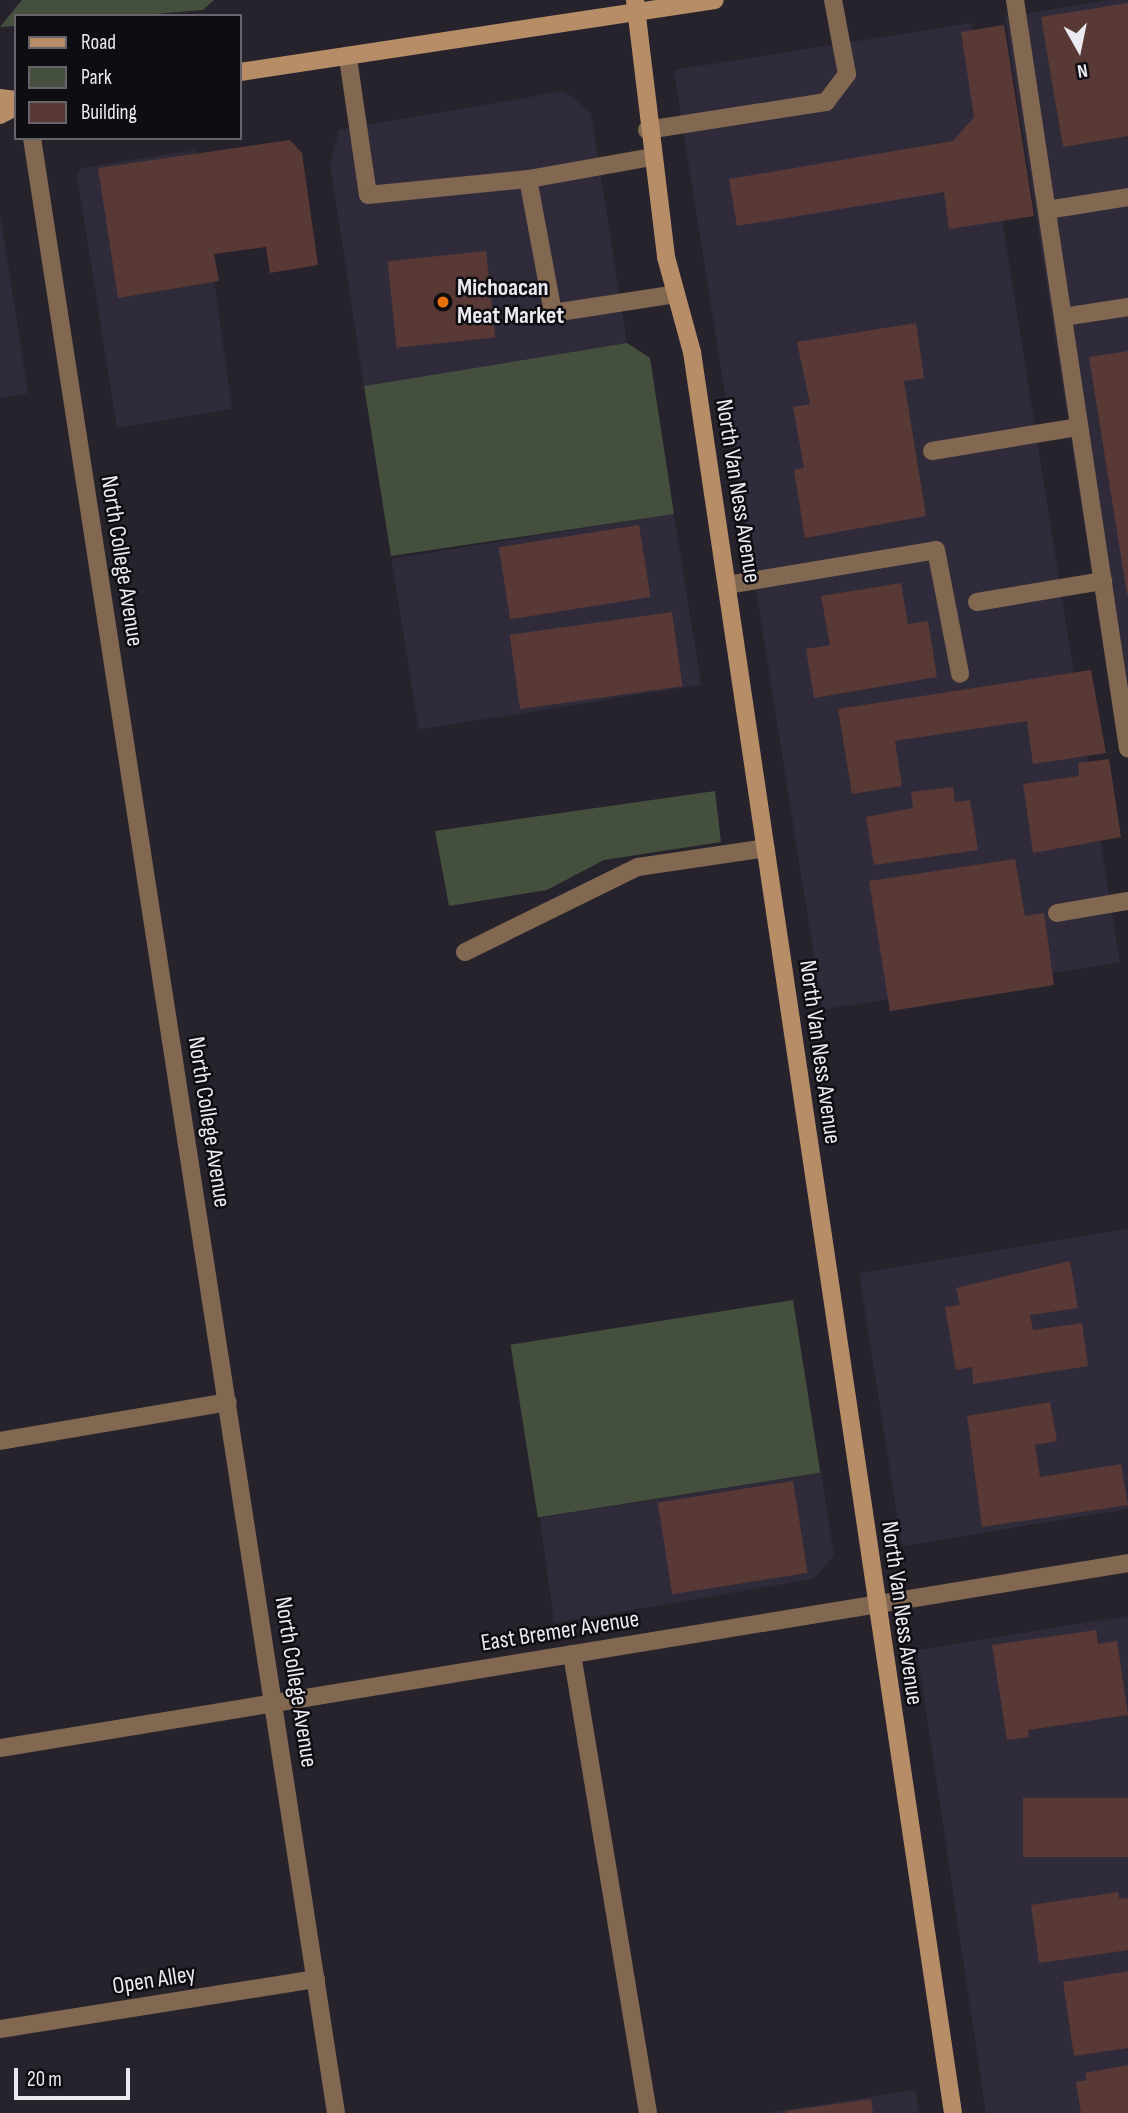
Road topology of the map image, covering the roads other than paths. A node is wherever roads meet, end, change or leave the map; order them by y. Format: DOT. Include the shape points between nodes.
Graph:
graph roads {
  1 [pos="715,0"];
  2 [pos="833,0"];
  3 [pos="1015,0"];
  4 [pos="635,6"];
  5 [pos="348,58"];
  6 [pos="242,72"];
  7 [pos="647,130"];
  8 [pos="32,140"];
  9 [pos="652,158"];
  10 [pos="528,179"];
  11 [pos="1128,197"];
  12 [pos="1047,210"];
  13 [pos="676,294"];
  14 [pos="1128,307"];
  15 [pos="1063,317"];
  16 [pos="1079,427"];
  17 [pos="932,451"];
  18 [pos="1103,581"];
  19 [pos="727,584"];
  20 [pos="977,602"];
  21 [pos="960,674"];
  22 [pos="1128,750"];
  23 [pos="766,848"];
  24 [pos="1128,901"];
  25 [pos="1057,913"];
  26 [pos="465,952"];
  27 [pos="228,1402"];
  28 [pos="0,1441"];
  29 [pos="1128,1563"];
  30 [pos="876,1604"];
  31 [pos="572,1654"];
  32 [pos="275,1703"];
  33 [pos="0,1748"];
  34 [pos="316,1979"];
  35 [pos="0,2029"];
  36 [pos="336,2113"];
  37 [pos="648,2113"];
  38 [pos="953,2113"];
  1 -- 4 [label="main road"];
  2 -- 7 [label="street" via="847,74 826,102"];
  3 -- 12 [label="street"];
  4 -- 5 [label="main road"];
  4 -- 7 [label="main road, North Van Ness Avenue"];
  5 -- 6 [label="main road"];
  5 -- 10 [label="street" via="368,195"];
  7 -- 9 [label="main road, North Van Ness Avenue"];
  8 -- 27 [label="street, North College Avenue"];
  9 -- 10 [label="street"];
  9 -- 13 [label="main road, North Van Ness Avenue"];
  10 -- 13 [label="street" via="552,313"];
  11 -- 12 [label="street"];
  12 -- 15 [label="street"];
  13 -- 19 [label="main road, North Van Ness Avenue" via="692,352"];
  14 -- 15 [label="street"];
  15 -- 16 [label="street"];
  16 -- 17 [label="street"];
  16 -- 18 [label="street"];
  18 -- 20 [label="street"];
  18 -- 22 [label="street"];
  19 -- 21 [label="street" via="936,550"];
  19 -- 23 [label="main road, North Van Ness Avenue"];
  23 -- 26 [label="street" via="638,867"];
  23 -- 30 [label="main road, North Van Ness Avenue"];
  24 -- 25 [label="street"];
  27 -- 28 [label="street"];
  27 -- 32 [label="street, North College Avenue"];
  29 -- 30 [label="street, East Bremer Avenue"];
  30 -- 31 [label="street, East Bremer Avenue"];
  30 -- 38 [label="main road, North Van Ness Avenue"];
  31 -- 32 [label="street, East Bremer Avenue"];
  31 -- 37 [label="street"];
  32 -- 33 [label="street, East Bremer Avenue"];
  32 -- 34 [label="street, North College Avenue"];
  34 -- 35 [label="street, Open Alley"];
  34 -- 36 [label="street, North College Avenue"];
}
